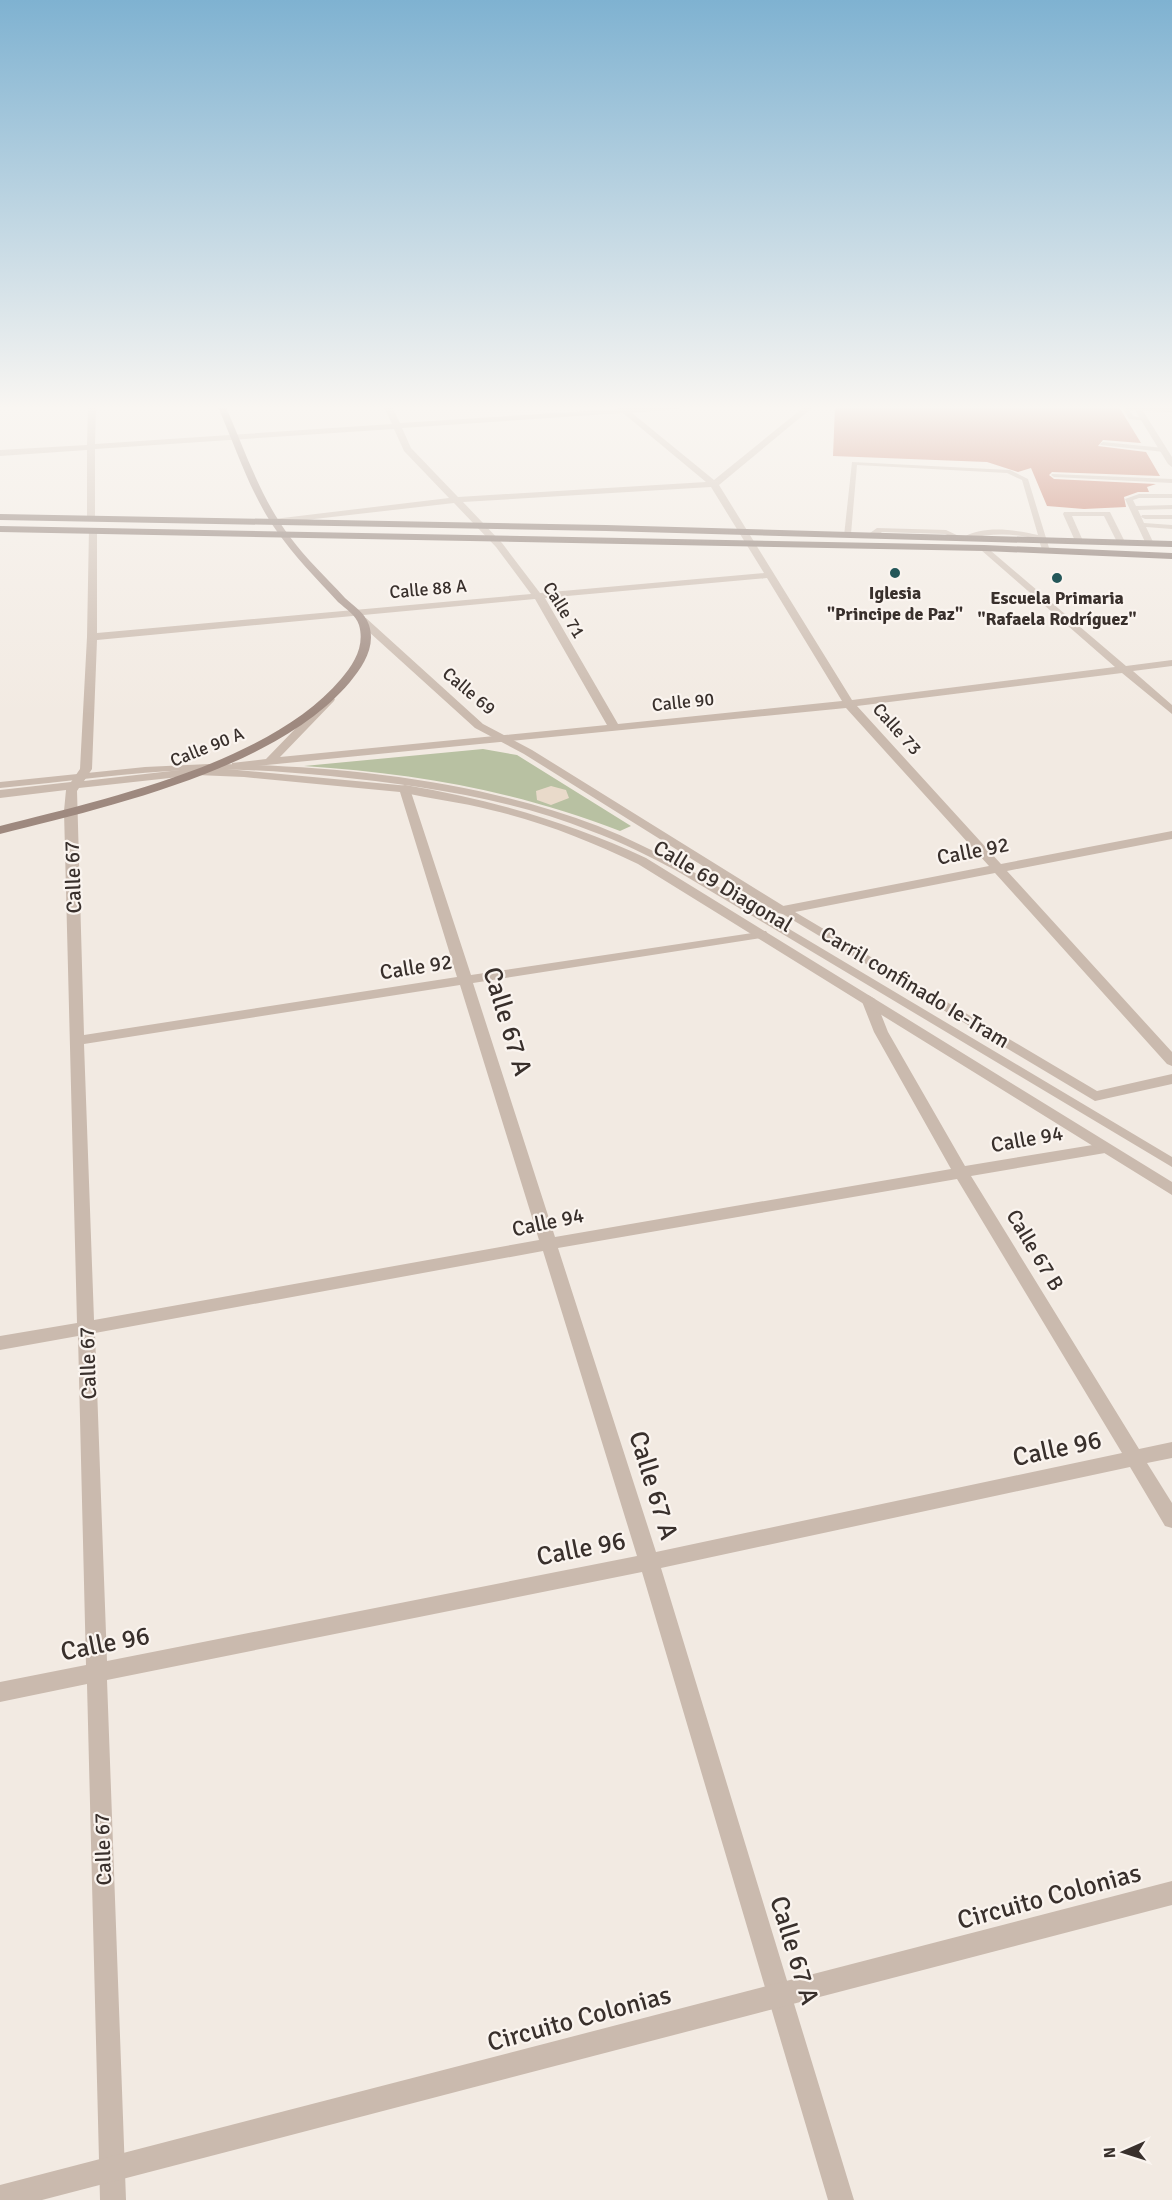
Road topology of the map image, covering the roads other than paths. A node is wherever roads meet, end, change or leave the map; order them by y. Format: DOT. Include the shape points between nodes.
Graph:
graph roads {
  1 [pos="90,510"];
  2 [pos="268,510"];
  3 [pos="375,510"];
  4 [pos="465,510"];
  5 [pos="729,510"];
  6 [pos="849,510"];
  7 [pos="1034,510"];
  8 [pos="1135,510"];
  9 [pos="1138,516"];
  10 [pos="0,517"];
  11 [pos="1172,517"];
  12 [pos="90,519"];
  13 [pos="274,522"];
  14 [pos="1142,525"];
  15 [pos="481,526"];
  16 [pos="1172,527"];
  17 [pos="0,529"];
  18 [pos="92,530"];
  19 [pos="742,532"];
  20 [pos="282,534"];
  21 [pos="847,534"];
  22 [pos="492,538"];
  23 [pos="1043,539"];
  24 [pos="1078,541"];
  25 [pos="1121,542"];
  26 [pos="750,543"];
  27 [pos="1150,544"];
  28 [pos="1172,544"];
  29 [pos="984,549"];
  30 [pos="1046,551"];
  31 [pos="1172,556"];
  32 [pos="768,575"];
  33 [pos="538,597"];
  34 [pos="358,616"];
  35 [pos="92,637"];
  36 [pos="1172,663"];
  37 [pos="1122,669"];
  38 [pos="337,692"];
  39 [pos="849,704"];
  40 [pos="1172,711"];
  41 [pos="614,727"];
  42 [pos="503,738"];
  43 [pos="271,760"];
  44 [pos="222,768"];
  45 [pos="201,769"];
  46 [pos="0,785"];
  47 [pos="75,785"];
  48 [pos="405,789"];
  49 [pos="0,794"];
  50 [pos="70,811"];
  51 [pos="0,830"];
  52 [pos="1172,835"];
  53 [pos="998,867"];
  54 [pos="783,910"];
  55 [pos="761,934"];
  56 [pos="465,980"];
  57 [pos="868,999"];
  58 [pos="78,1040"];
  59 [pos="1172,1061"];
  60 [pos="1172,1079"];
  61 [pos="1105,1148"];
  62 [pos="1172,1163"];
  63 [pos="961,1173"];
  64 [pos="1172,1189"];
  65 [pos="549,1244"];
  66 [pos="87,1328"];
  67 [pos="0,1344"];
  68 [pos="1172,1450"];
  69 [pos="1135,1459"];
  70 [pos="1172,1520"];
  71 [pos="648,1562"];
  72 [pos="97,1671"];
  73 [pos="0,1692"];
  74 [pos="1172,1893"];
  75 [pos="779,1995"];
  76 [pos="113,2168"];
  77 [pos="0,2198"];
  78 [pos="114,2200"];
  79 [pos="841,2200"];
  1 -- 12 [label="street"];
  2 -- 13 [label="main road, Calle 69"];
  3 -- 13 [label="street"];
  4 -- 15 [label="street, Calle 71"];
  5 -- 19 [label="street, Calle 73"];
  6 -- 21 [label="lane"];
  7 -- 23 [label="lane"];
  8 -- 9 [label="lane"];
  9 -- 11 [label="lane"];
  9 -- 14 [label="lane"];
  10 -- 12 [label="main road"];
  12 -- 13 [label="main road"];
  13 -- 15 [label="main road"];
  13 -- 20 [label="main road, Calle 69"];
  14 -- 16 [label="lane"];
  14 -- 27 [label="lane"];
  15 -- 19 [label="main road"];
  15 -- 22 [label="street, Calle 71"];
  17 -- 18 [label="main road"];
  18 -- 20 [label="main road"];
  18 -- 35 [label="street, Calle 67"];
  19 -- 21 [label="main road"];
  19 -- 26 [label="street, Calle 73"];
  20 -- 22 [label="main road"];
  20 -- 34 [label="main road, Calle 69"];
  21 -- 23 [label="main road"];
  22 -- 26 [label="main road"];
  22 -- 33 [label="street, Calle 71"];
  23 -- 24 [label="main road"];
  23 -- 30 [label="lane"];
  24 -- 25 [label="main road"];
  24 -- 25 [label="lane" via="1067,514 1107,514"];
  25 -- 27 [label="main road"];
  26 -- 29 [label="main road"];
  26 -- 32 [label="street, Calle 73"];
  27 -- 28 [label="main road"];
  29 -- 30 [label="main road"];
  29 -- 37 [label="street"];
  30 -- 31 [label="main road"];
  32 -- 33 [label="street, Calle 88 A"];
  32 -- 39 [label="street, Calle 73"];
  33 -- 34 [label="street, Calle 88 A"];
  33 -- 41 [label="street, Calle 71"];
  34 -- 35 [label="street, Calle 88 A"];
  34 -- 38 [label="main road, Calle 90 A" via="365,640 361,659"];
  34 -- 42 [label="street, Calle 69" via="479,726"];
  35 -- 47 [label="street, Calle 67" via="86,769"];
  36 -- 37 [label="street, Calle 90"];
  37 -- 39 [label="street, Calle 90"];
  37 -- 40 [label="street"];
  38 -- 43 [label="street"];
  38 -- 45 [label="main road, Calle 90 A" via="264,743"];
  39 -- 41 [label="street, Calle 90"];
  39 -- 53 [label="street, Calle 73"];
  41 -- 42 [label="street, Calle 90"];
  42 -- 43 [label="street, Calle 90"];
  42 -- 54 [label="street, Calle 69"];
  43 -- 44 [label="street, Calle 90"];
  44 -- 45 [label="street, Calle 90"];
  44 -- 62 [label="lane, Carril confinado Ie-Tram" via="334,774 448,789 529,807 614,836 681,869"];
  45 -- 47 [label="street"];
  45 -- 48 [label="street, Calle 69 Diagonal"];
  45 -- 50 [label="main road, Calle 90 A"];
  46 -- 47 [label="lane"];
  47 -- 49 [label="street"];
  47 -- 50 [label="street, Calle 67"];
  48 -- 55 [label="street, Calle 69 Diagonal" via="521,814 592,838 642,861"];
  48 -- 56 [label="street, Calle 67 A"];
  50 -- 51 [label="main road, Calle 90 A"];
  50 -- 58 [label="street, Calle 67"];
  52 -- 53 [label="street, Calle 92"];
  53 -- 54 [label="street, Calle 92"];
  53 -- 59 [label="street, Calle 73"];
  54 -- 60 [label="street, Calle 69" via="1095,1096"];
  55 -- 56 [label="street, Calle 92"];
  55 -- 57 [label="street, Calle 69 Diagonal"];
  56 -- 58 [label="street, Calle 92"];
  56 -- 65 [label="street, Calle 67 A"];
  57 -- 61 [label="street, Calle 69 Diagonal"];
  57 -- 63 [label="street, Calle 67 B" via="881,1032"];
  58 -- 66 [label="street, Calle 67"];
  61 -- 63 [label="street, Calle 94"];
  61 -- 64 [label="street, Calle 69 Diagonal"];
  63 -- 65 [label="street, Calle 94"];
  63 -- 69 [label="street, Calle 67 B"];
  65 -- 66 [label="street, Calle 94"];
  65 -- 71 [label="street, Calle 67 A"];
  66 -- 67 [label="street, Calle 94"];
  66 -- 72 [label="street, Calle 67"];
  68 -- 69 [label="street, Calle 96"];
  69 -- 70 [label="street, Calle 67 B"];
  69 -- 71 [label="street, Calle 96"];
  71 -- 72 [label="street, Calle 96"];
  71 -- 75 [label="street, Calle 67 A"];
  72 -- 73 [label="street, Calle 96"];
  72 -- 76 [label="street, Calle 67"];
  74 -- 75 [label="street, Circuito Colonias"];
  75 -- 76 [label="street, Circuito Colonias"];
  75 -- 79 [label="street, Calle 67 A"];
  76 -- 77 [label="street, Circuito Colonias"];
  76 -- 78 [label="street, Calle 67"];
}
